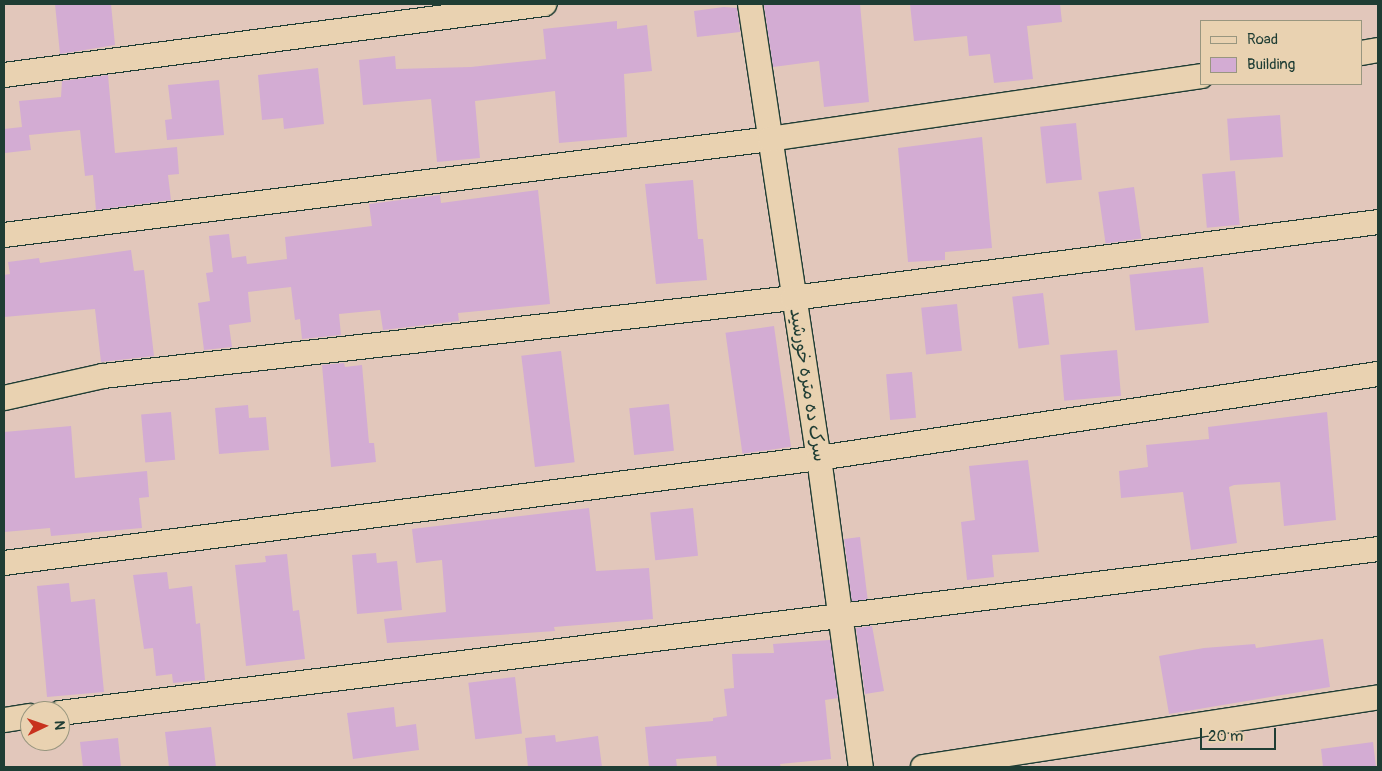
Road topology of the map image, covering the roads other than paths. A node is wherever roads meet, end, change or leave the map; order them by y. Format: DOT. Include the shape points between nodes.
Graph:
graph roads {
  1 [pos="544,4"];
  2 [pos="750,4"];
  3 [pos="1378,50"];
  4 [pos="1362,53"];
  5 [pos="4,75"];
  6 [pos="1200,76"];
  7 [pos="770,139"];
  8 [pos="1378,222"];
  9 [pos="4,235"];
  10 [pos="793,298"];
  11 [pos="1378,374"];
  12 [pos="4,398"];
  13 [pos="819,458"];
  14 [pos="1378,549"];
  15 [pos="4,563"];
  16 [pos="839,618"];
  17 [pos="1378,697"];
  18 [pos="70,712"];
  19 [pos="20,718"];
  20 [pos="4,720"];
  21 [pos="861,767"];
  22 [pos="923,767"];
  1 -- 5 [label="street"];
  2 -- 7 [label="street, سرک ده متره خورشید"];
  3 -- 4 [label="street"];
  6 -- 7 [label="street"];
  7 -- 9 [label="street"];
  7 -- 10 [label="street, سرک ده متره خورشید"];
  8 -- 10 [label="street"];
  10 -- 12 [label="street" via="103,376"];
  10 -- 13 [label="street, سرک ده متره خورشید"];
  11 -- 13 [label="street"];
  13 -- 15 [label="street"];
  13 -- 16 [label="street, سرک ده متره خورشید"];
  14 -- 16 [label="street"];
  16 -- 18 [label="street"];
  16 -- 21 [label="street, سرک ده متره خورشید"];
  17 -- 22 [label="street"];
  19 -- 20 [label="street"];
}
